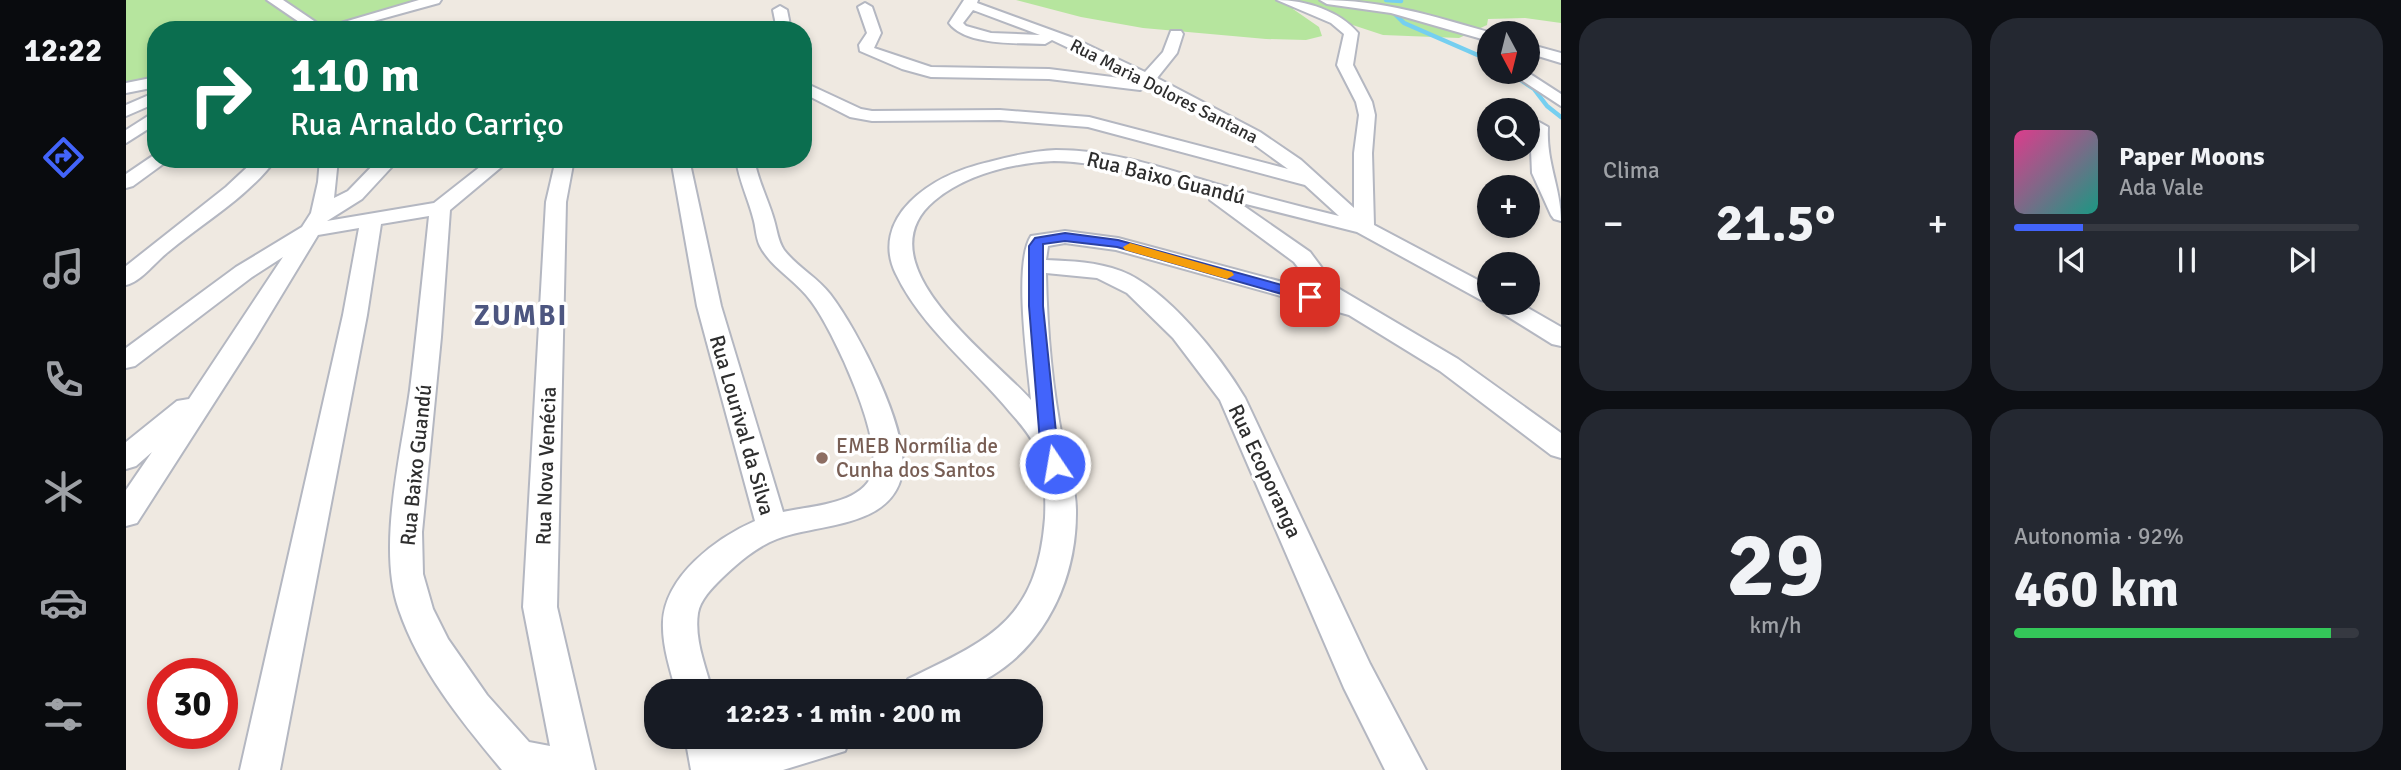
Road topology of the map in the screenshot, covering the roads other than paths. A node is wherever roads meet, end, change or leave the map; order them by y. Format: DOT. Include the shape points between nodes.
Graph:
graph roads {
  1 [pos="274,0"];
  2 [pos="434,0"];
  3 [pos="1284,0"];
  4 [pos="1327,0"];
  5 [pos="971,3"];
  6 [pos="865,7"];
  7 [pos="780,10"];
  8 [pos="307,21"];
  9 [pos="357,21"];
  10 [pos="783,21"];
  11 [pos="1175,34"];
  12 [pos="1477,34"];
  13 [pos="1068,41"];
  14 [pos="1540,52"];
  15 [pos="1561,58"];
  16 [pos="1147,79"];
  17 [pos="147,84"];
  18 [pos="1536,84"];
  19 [pos="126,88"];
  20 [pos="1166,88"];
  21 [pos="812,91"];
  22 [pos="1561,100"];
  23 [pos="147,101"];
  24 [pos="128,110"];
  25 [pos="147,123"];
  26 [pos="126,138"];
  27 [pos="1538,161"];
  28 [pos="147,168"];
  29 [pos="258,168"];
  30 [pos="329,168"];
  31 [pos="381,168"];
  32 [pos="491,168"];
  33 [pos="563,168"];
  34 [pos="682,168"];
  35 [pos="748,168"];
  36 [pos="1313,181"];
  37 [pos="126,182"];
  38 [pos="1201,185"];
  39 [pos="440,208"];
  40 [pos="1561,215"];
  41 [pos="371,220"];
  42 [pos="317,221"];
  43 [pos="1364,228"];
  44 [pos="1035,267"];
  45 [pos="126,278"];
  46 [pos="1477,289"];
  47 [pos="1350,308"];
  48 [pos="1522,315"];
  49 [pos="1561,338"];
  50 [pos="126,360"];
  51 [pos="209,391"];
  52 [pos="1049,442"];
  53 [pos="1561,448"];
  54 [pos="126,458"];
  55 [pos="126,514"];
  56 [pos="772,528"];
  57 [pos="691,679"];
  58 [pos="945,679"];
  59 [pos="707,749"];
  60 [pos="788,749"];
  61 [pos="518,764"];
  62 [pos="260,770"];
  63 [pos="574,770"];
  64 [pos="712,770"];
  65 [pos="1406,770"];
  1 -- 8 [label="street"];
  2 -- 9 [label="street"];
  3 -- 43 [label="street" via="1335,20 1352,33 1345,65 1367,115"];
  4 -- 12 [label="street" via="1392,9"];
  5 -- 13 [label="street, Rua Maria Dolores Santana"];
  5 -- 13 [label="street" via="956,23 968,32"];
  6 -- 20 [label="street" via="874,33 867,51 907,66 958,74 1072,76"];
  7 -- 10 [label="street"];
  11 -- 16 [label="street" via="1170,53"];
  13 -- 16 [label="street, Rua Maria Dolores Santana"];
  14 -- 15 [label="street"];
  16 -- 20 [label="street, Rua Maria Dolores Santana"];
  17 -- 19 [label="street"];
  18 -- 22 [label="street"];
  20 -- 36 [label="street, Rua Maria Dolores Santana" via="1254,136"];
  21 -- 36 [label="street" via="872,116 1000,115 1089,122"];
  23 -- 24 [label="street"];
  25 -- 26 [label="street"];
  27 -- 40 [label="street" via="1545,188"];
  28 -- 37 [label="street"];
  29 -- 45 [label="street"];
  30 -- 42 [label="street"];
  31 -- 42 [label="street" via="355,195"];
  32 -- 39 [label="street"];
  33 -- 63 [label="street, Rua Nova Venécia" via="556,202 540,607"];
  34 -- 56 [label="street, Rua Lourival da Silva" via="709,306"];
  35 -- 56 [label="street" via="770,244 821,298 840,327 890,452 887,477 876,494 854,508"];
  36 -- 43 [label="street, Rua Maria Dolores Santana"];
  38 -- 43 [label="street, Rua Baixo Guandú"];
  38 -- 47 [label="street" via="1294,250 1324,288"];
  38 -- 52 [label="street, Rua Baixo Guandú" via="1089,158 1039,157 973,170 947,181 905,219 898,237 900,258 911,282"];
  39 -- 41 [label="street"];
  39 -- 61 [label="street, Rua Baixo Guandú" via="406,532 407,574 416,610 435,650"];
  41 -- 42 [label="street"];
  41 -- 62 [label="street"];
  42 -- 50 [label="street"];
  42 -- 51 [label="street"];
  43 -- 46 [label="street, Rua Maria Dolores Santana"];
  44 -- 47 [label="street" via="1039,241 1091,239"];
  44 -- 52 [label="street"];
  44 -- 65 [label="street, Rua Ecoporanga" via="1083,269 1121,278 1209,365 1232,398 1357,676"];
  47 -- 53 [label="street" via="1448,365"];
  48 -- 49 [label="street"];
  51 -- 54 [label="street"];
  51 -- 55 [label="street"];
  52 -- 58 [label="street, Rua Baixo Guandú" via="1063,511 1049,582 1013,640"];
  56 -- 57 [label="street, Rua Lourival da Silva" via="730,550 698,580 681,612"];
  59 -- 64 [label="street"];
  60 -- 64 [label="street"];
  61 -- 63 [label="street, Rua Baixo Guandú"];
}
